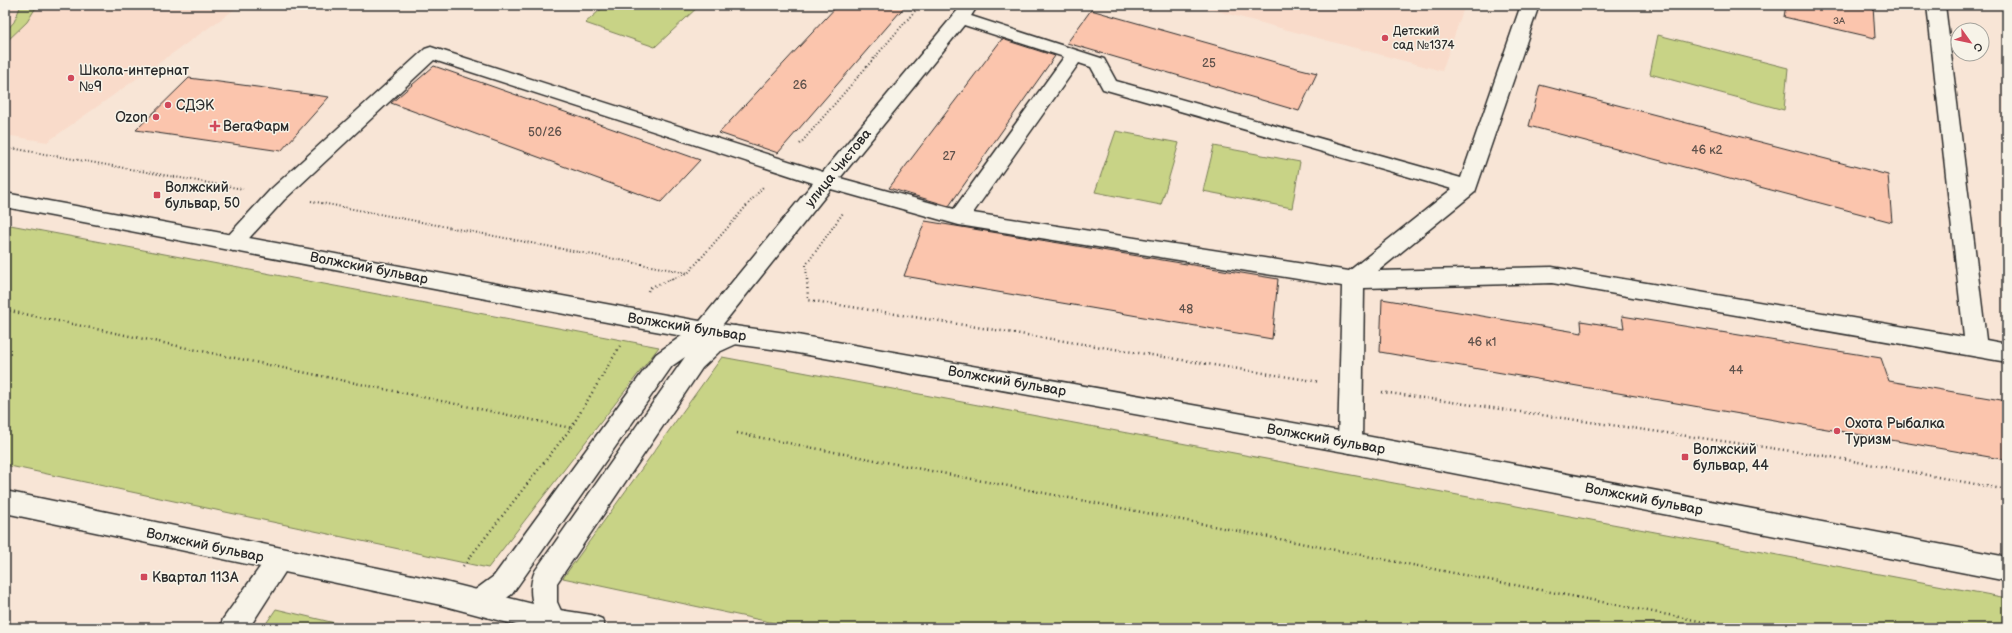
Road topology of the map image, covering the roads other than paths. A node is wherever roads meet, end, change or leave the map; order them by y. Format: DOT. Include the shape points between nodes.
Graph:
graph roads {
  1 [pos="1530,5"];
  2 [pos="1936,5"];
  3 [pos="965,11"];
  4 [pos="1075,55"];
  5 [pos="828,181"];
  6 [pos="1468,187"];
  7 [pos="5,200"];
  8 [pos="960,218"];
  9 [pos="233,243"];
  10 [pos="1353,280"];
  11 [pos="705,331"];
  12 [pos="735,335"];
  13 [pos="1976,348"];
  14 [pos="2007,353"];
  15 [pos="1350,443"];
  16 [pos="5,502"];
  17 [pos="279,561"];
  18 [pos="2007,569"];
  19 [pos="480,602"];
  20 [pos="553,622"];
  21 [pos="233,628"];
  22 [pos="592,628"];
  1 -- 6 [label="main road"];
  2 -- 13 [label="main road"];
  3 -- 4 [label="main road"];
  3 -- 5 [label="main road, улица Чистова"];
  4 -- 6 [label="main road" via="1098,63 1109,85"];
  4 -- 8 [label="main road"];
  5 -- 8 [label="main road"];
  5 -- 9 [label="main road" via="431,53 278,195"];
  5 -- 11 [label="main road, улица Чистова"];
  6 -- 10 [label="main road"];
  7 -- 9 [label="main road, Волжский бульвар"];
  8 -- 10 [label="main road"];
  9 -- 11 [label="main road, Волжский бульвар"];
  10 -- 13 [label="main road" via="1552,275"];
  10 -- 15 [label="main road"];
  11 -- 12 [label="main road, Волжский бульвар"];
  11 -- 19 [label="main road, улица Чистова" via="664,360 503,585"];
  12 -- 15 [label="main road, Волжский бульвар"];
  12 -- 20 [label="main road" via="711,346 694,362 544,580 544,602"];
  13 -- 14 [label="main road"];
  15 -- 18 [label="main road, Волжский бульвар"];
  16 -- 17 [label="main road, Волжский бульвар"];
  17 -- 19 [label="main road, Волжский бульвар"];
  17 -- 21 [label="main road"];
  19 -- 20 [label="main road, Волжский бульвар"];
  20 -- 22 [label="main road, Волжский бульвар"];
}
